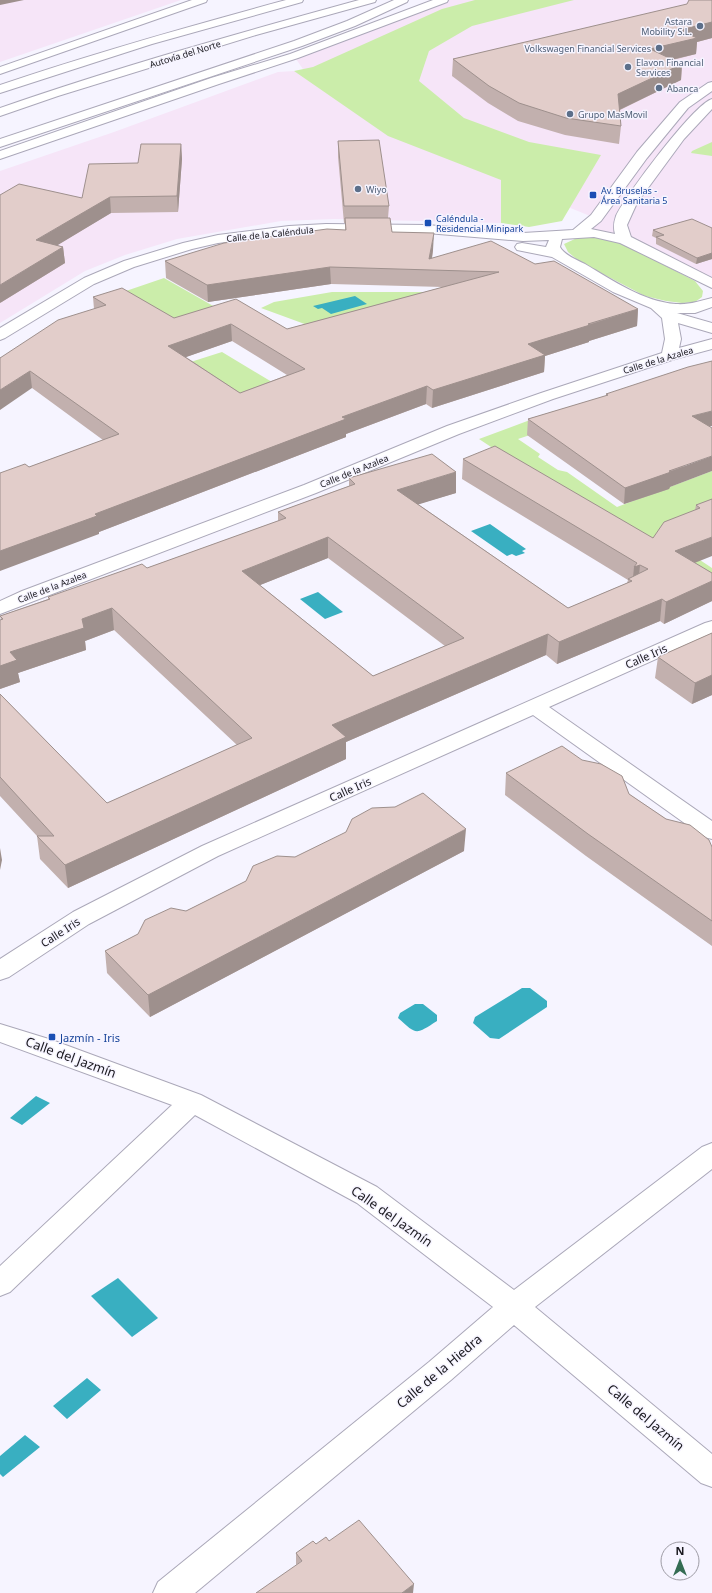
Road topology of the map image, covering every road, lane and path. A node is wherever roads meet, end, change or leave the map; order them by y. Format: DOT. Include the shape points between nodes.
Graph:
graph roads {
  1 [pos="202,0"];
  2 [pos="298,0"];
  3 [pos="371,0"];
  4 [pos="403,0"];
  5 [pos="443,0"];
  6 [pos="147,65"];
  7 [pos="0,70"];
  8 [pos="712,86"];
  9 [pos="0,89"];
  10 [pos="712,103"];
  11 [pos="0,112"];
  12 [pos="0,122"];
  13 [pos="0,144"];
  14 [pos="0,155"];
  15 [pos="579,232"];
  16 [pos="562,236"];
  17 [pos="624,240"];
  18 [pos="556,253"];
  19 [pos="712,284"];
  20 [pos="712,302"];
  21 [pos="657,306"];
  22 [pos="669,316"];
  23 [pos="712,328"];
  24 [pos="3,341"];
  25 [pos="712,344"];
  26 [pos="669,356"];
  27 [pos="0,608"];
  28 [pos="712,627"];
  29 [pos="534,706"];
  30 [pos="712,832"];
  31 [pos="0,971"];
  32 [pos="0,1033"];
  33 [pos="192,1102"];
  34 [pos="712,1154"];
  35 [pos="0,1284"];
  36 [pos="514,1307"];
  37 [pos="712,1473"];
  38 [pos="170,1593"];
  1 -- 7 [label="main road"];
  2 -- 9 [label="main road, Autovía del Norte" via="188,30"];
  3 -- 6 [label="main road, Autovía del Norte"];
  4 -- 13 [label="main road" via="306,42 117,102"];
  5 -- 14 [label="main road" via="294,56 215,80"];
  6 -- 11 [label="main road, Autovía del Norte"];
  6 -- 12 [label="main road"];
  8 -- 15 [label="main road" via="684,105 642,155 596,218"];
  10 -- 17 [label="main road" via="678,136 632,200 620,222"];
  15 -- 16 [label="main road, Calle de la Caléndula"];
  15 -- 17 [label="main road"];
  16 -- 18 [label="main road" via="553,247"];
  16 -- 24 [label="main road, Calle de la Caléndula" via="523,237 427,229 326,228 244,235 188,246 129,264 89,281"];
  17 -- 19 [label="main road"];
  18 -- 21 [label="main road" via="638,299"];
  18 -- 24 [label="main road, Calle de la Caléndula" via="497,243 397,236 327,236 227,245 195,251 138,269 103,284"];
  20 -- 21 [label="main road" via="702,307"];
  21 -- 22 [label="main road"];
  22 -- 23 [label="main road"];
  22 -- 26 [label="main road" via="673,339"];
  25 -- 26 [label="main road, Calle de la Azalea"];
  26 -- 27 [label="main road, Calle de la Azalea" via="453,430 310,489"];
  28 -- 29 [label="main road, Calle Iris"];
  29 -- 30 [label="main road"];
  29 -- 31 [label="main road, Calle Iris" via="210,851 81,918"];
  32 -- 33 [label="main road, Calle del Jazmín"];
  33 -- 35 [label="main road"];
  33 -- 36 [label="main road, Calle del Jazmín" via="367,1195"];
  34 -- 36 [label="main road, Calle de la Hiedra"];
  36 -- 37 [label="main road, Calle del Jazmín"];
  36 -- 38 [label="main road, Calle de la Hiedra"];
}
